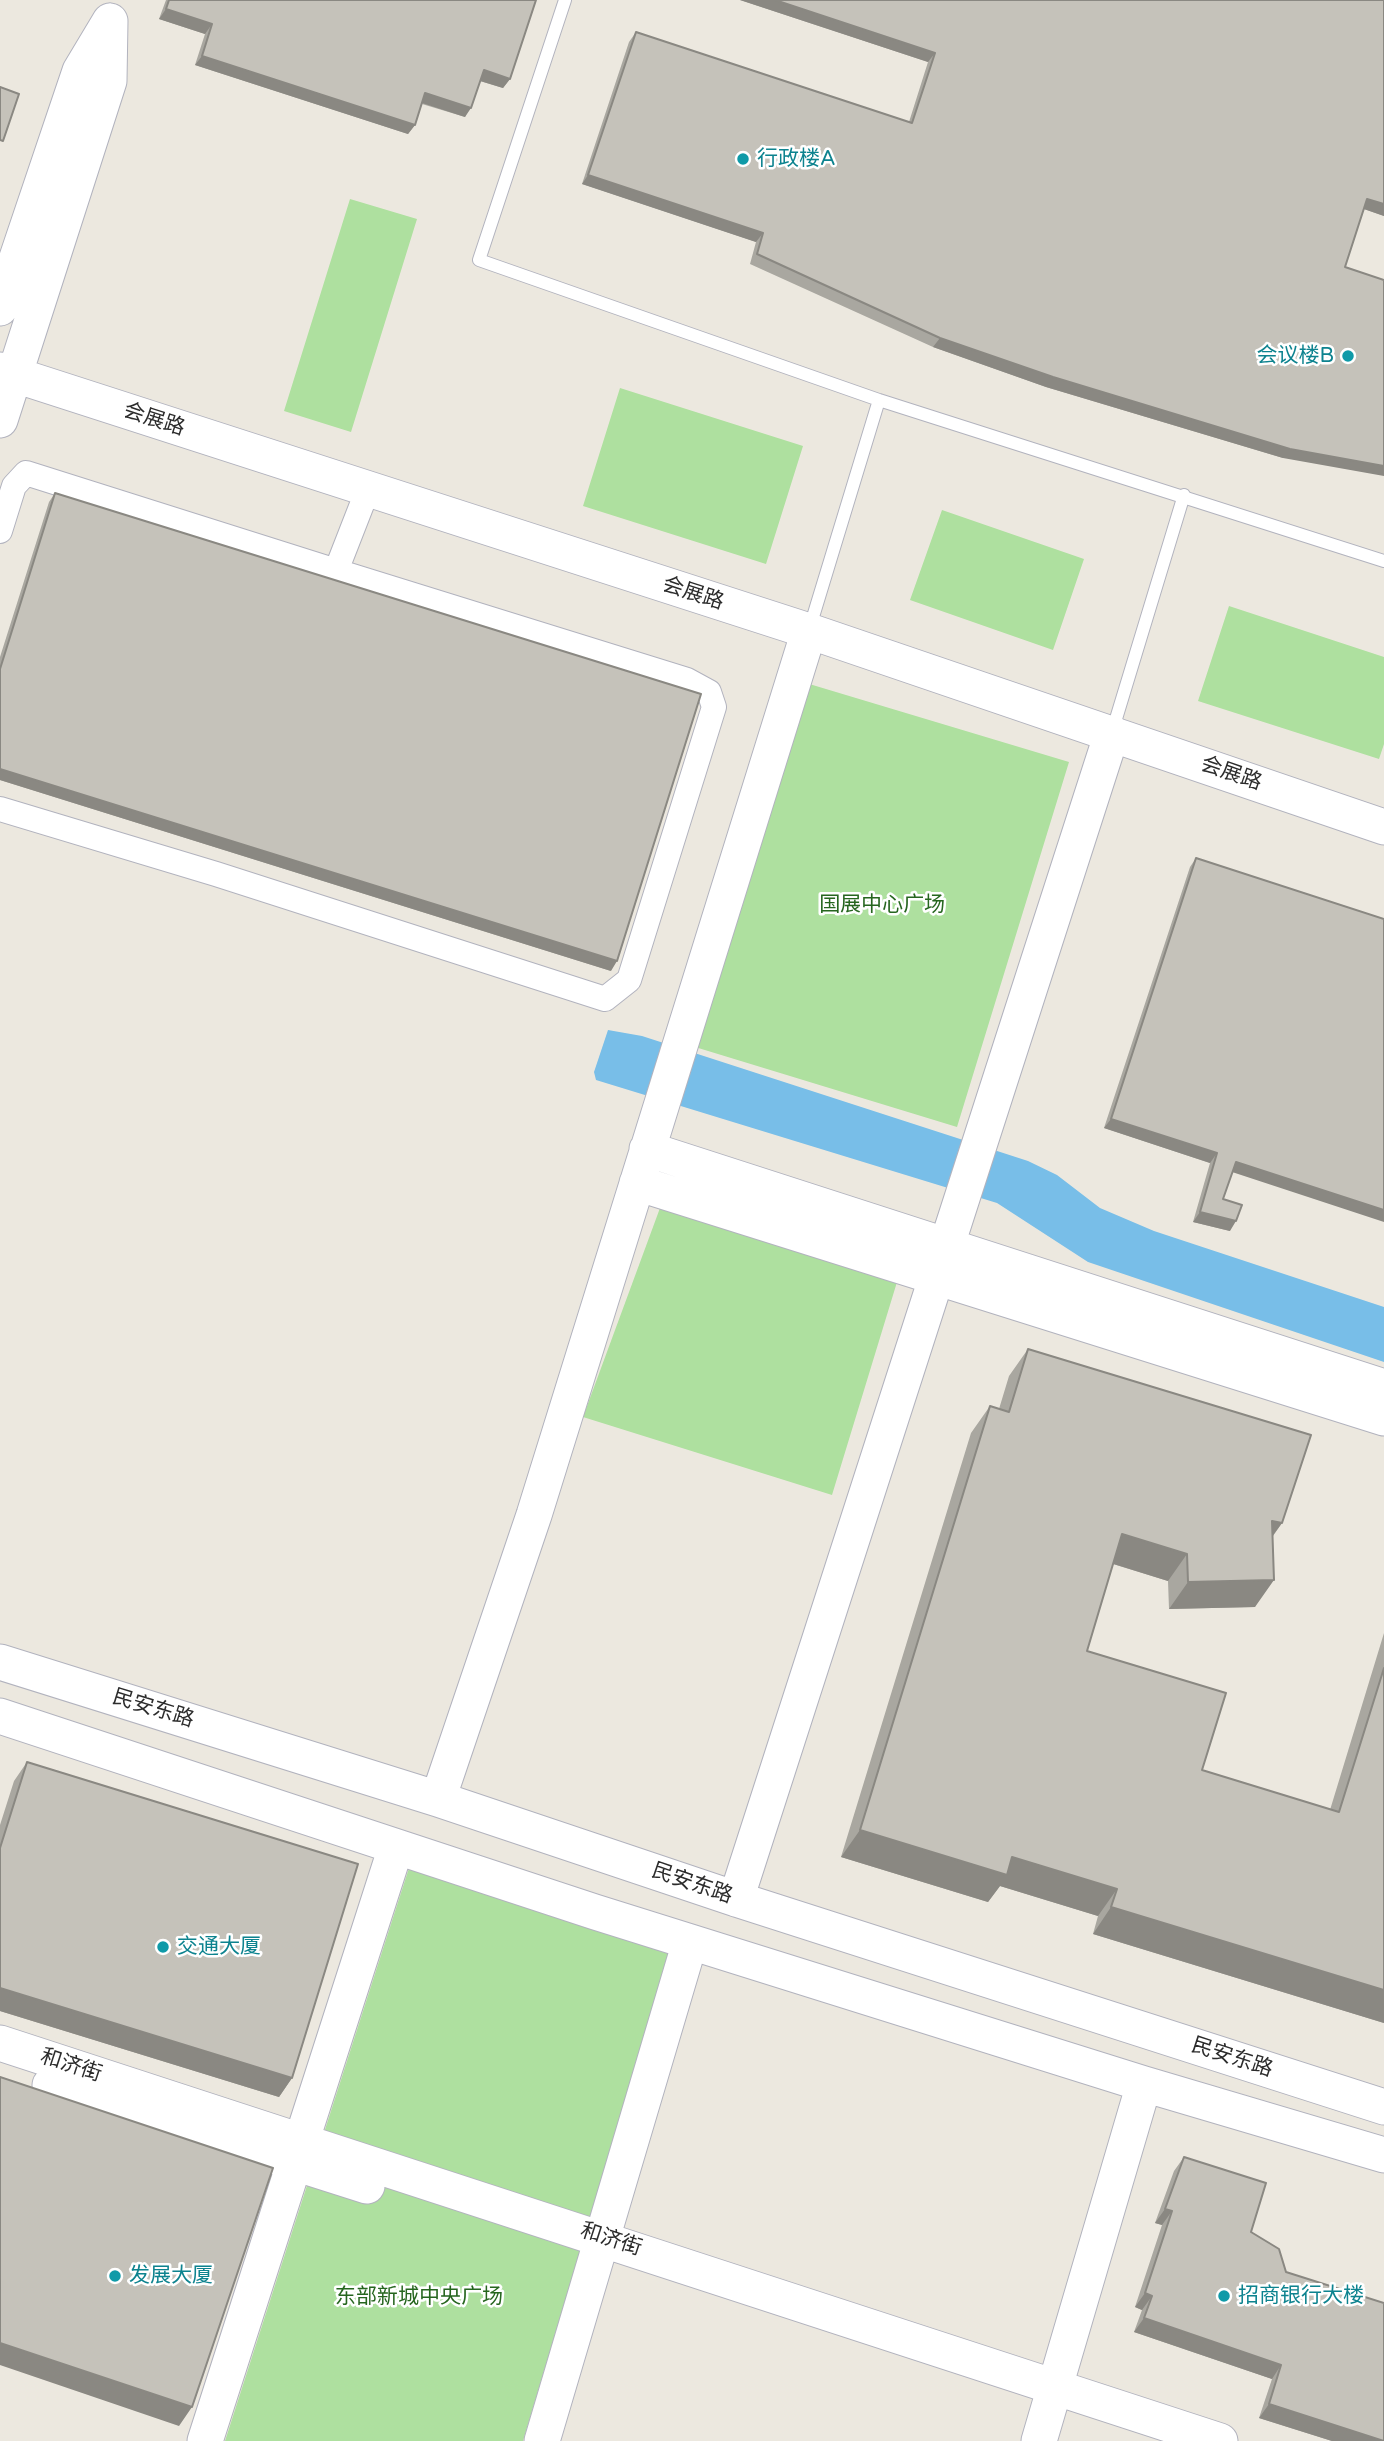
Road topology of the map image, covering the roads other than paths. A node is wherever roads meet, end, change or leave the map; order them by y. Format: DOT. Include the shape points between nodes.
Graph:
graph roads {
  1 [pos="565,0"];
  2 [pos="0,308"];
  3 [pos="7,372"];
  4 [pos="879,400"];
  5 [pos="0,420"];
  6 [pos="368,489"];
  7 [pos="1184,495"];
  8 [pos="0,531"];
  9 [pos="1384,561"];
  10 [pos="336,571"];
  11 [pos="809,631"];
  12 [pos="1112,733"];
  13 [pos="0,809"];
  14 [pos="1384,827"];
  15 [pos="647,1149"];
  16 [pos="637,1183"];
  17 [pos="942,1263"];
  18 [pos="1384,1387"];
  19 [pos="1384,1418"];
  20 [pos="0,1661"];
  21 [pos="0,1716"];
  22 [pos="438,1799"];
  23 [pos="396,1847"];
  24 [pos="736,1899"];
  25 [pos="690,1942"];
  26 [pos="0,2043"];
  27 [pos="0,2069"];
  28 [pos="1144,2084"];
  29 [pos="1384,2107"];
  30 [pos="299,2152"];
  31 [pos="1384,2155"];
  32 [pos="598,2248"];
  33 [pos="1053,2397"];
  34 [pos="205,2441"];
  35 [pos="542,2441"];
  36 [pos="1039,2441"];
  37 [pos="1149,2441"];
  38 [pos="1220,2441"];
  1 -- 4 [label="lane" via="478,260"];
  2 -- 3 [label="street" via="80,71 112,16 109,81"];
  3 -- 5 [label="street"];
  3 -- 6 [label="street, 会展路"];
  4 -- 7 [label="lane"];
  4 -- 11 [label="lane"];
  6 -- 10 [label="street"];
  6 -- 11 [label="street, 会展路"];
  7 -- 9 [label="lane"];
  7 -- 12 [label="lane"];
  8 -- 10 [label="street" via="14,486 26,473"];
  10 -- 13 [label="street" via="687,680 709,692 714,707 629,980 605,999"];
  11 -- 12 [label="street, 会展路"];
  11 -- 15 [label="street"];
  12 -- 14 [label="street, 会展路"];
  12 -- 17 [label="street"];
  15 -- 16 [label="street"];
  15 -- 17 [label="street"];
  16 -- 17 [label="street"];
  16 -- 22 [label="street" via="534,1515"];
  17 -- 18 [label="street"];
  17 -- 19 [label="street"];
  17 -- 24 [label="street"];
  20 -- 22 [label="street, 民安东路"];
  21 -- 23 [label="street"];
  22 -- 24 [label="street, 民安东路"];
  23 -- 25 [label="street"];
  23 -- 30 [label="street"];
  24 -- 29 [label="street, 民安东路"];
  25 -- 28 [label="street"];
  25 -- 32 [label="street"];
  26 -- 30 [label="street, 和济街"];
  27 -- 30 [label="street, 和济街"];
  28 -- 31 [label="street"];
  28 -- 33 [label="street"];
  30 -- 32 [label="street, 和济街"];
  30 -- 34 [label="street"];
  32 -- 33 [label="street, 和济街"];
  32 -- 35 [label="street"];
  33 -- 36 [label="street"];
  33 -- 37 [label="street, 和济街"];
  33 -- 38 [label="street, 和济街"];
}
